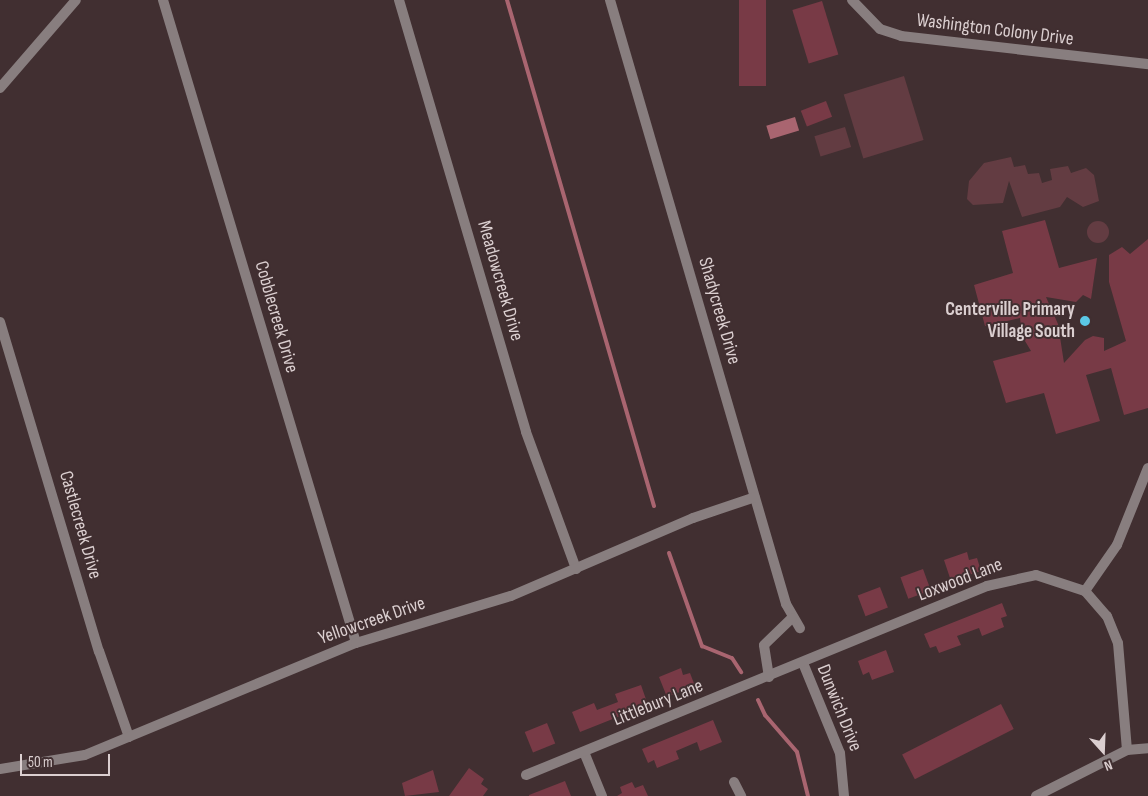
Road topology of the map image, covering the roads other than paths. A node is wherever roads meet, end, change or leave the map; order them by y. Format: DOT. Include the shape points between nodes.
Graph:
graph roads {
  1 [pos="76,0"];
  2 [pos="162,0"];
  3 [pos="399,0"];
  4 [pos="610,0"];
  5 [pos="852,0"];
  6 [pos="1148,64"];
  7 [pos="0,87"];
  8 [pos="0,322"];
  9 [pos="1148,468"];
  10 [pos="755,497"];
  11 [pos="576,569"];
  12 [pos="1085,591"];
  13 [pos="792,618"];
  14 [pos="800,628"];
  15 [pos="356,643"];
  16 [pos="803,663"];
  17 [pos="769,677"];
  18 [pos="129,737"];
  19 [pos="1148,748"];
  20 [pos="1127,750"];
  21 [pos="584,752"];
  22 [pos="0,769"];
  23 [pos="526,775"];
  24 [pos="734,782"];
  25 [pos="602,796"];
  26 [pos="741,796"];
  27 [pos="844,796"];
  28 [pos="1036,796"];
  1 -- 7 [label="street"];
  2 -- 15 [label="street, Cobblecreek Drive"];
  3 -- 11 [label="street, Meadowcreek Drive" via="526,432"];
  4 -- 10 [label="street, Shadycreek Drive"];
  5 -- 6 [label="street, Washington Colony Drive" via="880,29 901,36"];
  8 -- 18 [label="street, Castlecreek Drive" via="111,691"];
  9 -- 12 [label="street" via="1118,545"];
  10 -- 11 [label="street, Yellowcreek Drive" via="692,518"];
  10 -- 13 [label="street, Shadycreek Drive"];
  11 -- 15 [label="street, Yellowcreek Drive" via="510,596"];
  12 -- 16 [label="street, Loxwood Lane" via="1051,577 1005,580"];
  12 -- 20 [label="street, Loxwood Lane" via="1108,616 1118,643"];
  13 -- 14 [label="street, Shadycreek Drive"];
  13 -- 17 [label="street" via="764,645 763,661"];
  15 -- 18 [label="street, Yellowcreek Drive"];
  16 -- 17 [label="street, Littlebury Lane"];
  16 -- 27 [label="street, Dunwich Drive" via="840,753"];
  17 -- 21 [label="street, Littlebury Lane"];
  18 -- 22 [label="street, Yellowcreek Drive" via="85,755"];
  19 -- 20 [label="street"];
  20 -- 28 [label="street"];
  21 -- 23 [label="street, Littlebury Lane"];
  21 -- 25 [label="street"];
  24 -- 26 [label="street"];
}
